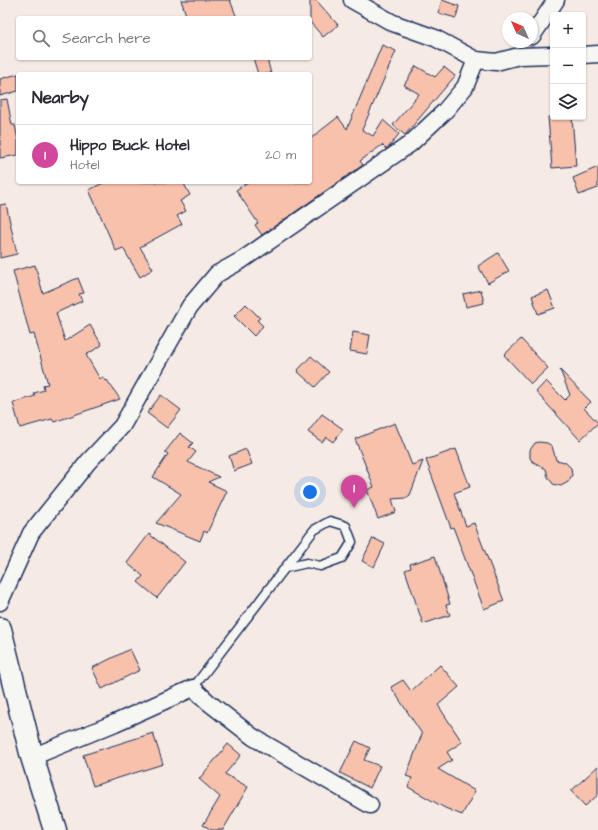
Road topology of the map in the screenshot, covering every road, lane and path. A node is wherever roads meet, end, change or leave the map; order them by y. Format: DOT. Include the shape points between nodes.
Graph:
graph roads {
  1 [pos="352,0"];
  2 [pos="556,0"];
  3 [pos="538,27"];
  4 [pos="524,48"];
  5 [pos="598,54"];
  6 [pos="550,55"];
  7 [pos="586,55"];
  8 [pos="519,56"];
  9 [pos="476,60"];
  10 [pos="285,568"];
  11 [pos="0,602"];
  12 [pos="0,629"];
  13 [pos="193,688"];
  14 [pos="32,757"];
  15 [pos="370,805"];
  16 [pos="55,830"];
  1 -- 9 [label="street" via="393,23 435,38"];
  2 -- 3 [label="street"];
  4 -- 8 [label="street"];
  5 -- 7 [label="street"];
  6 -- 8 [label="street"];
  8 -- 9 [label="street" via="496,62"];
  9 -- 11 [label="street" via="465,87 444,112 410,144 242,260 217,274 190,306 122,426 88,462 31,533"];
  10 -- 10 [label="lane" via="314,530 330,521 346,526 352,542 342,558 320,566 308,563"];
  10 -- 13 [label="lane"];
  12 -- 14 [label="highway"];
  13 -- 14 [label="street"];
  13 -- 15 [label="street" via="253,737"];
  14 -- 16 [label="highway"];
}
